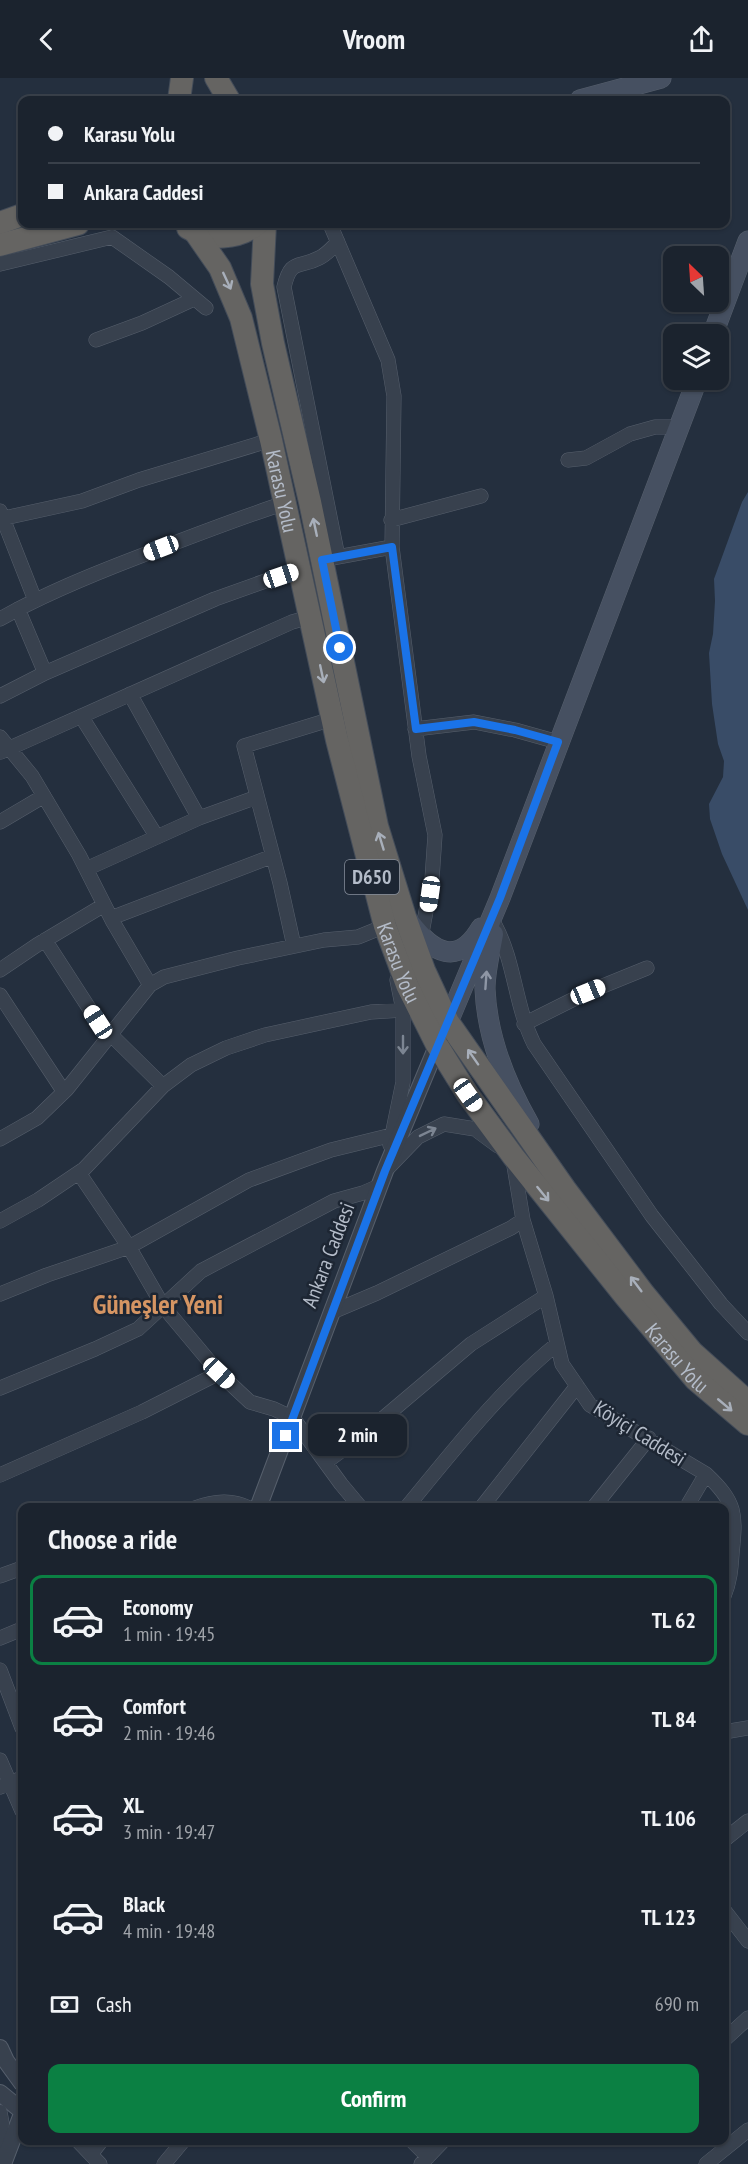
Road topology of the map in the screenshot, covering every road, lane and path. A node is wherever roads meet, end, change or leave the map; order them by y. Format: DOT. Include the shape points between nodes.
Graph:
graph roads {
  1 [pos="182,78"];
  2 [pos="216,78"];
  3 [pos="661,78"];
  4 [pos="180,96"];
  5 [pos="227,96"];
  6 [pos="595,96"];
  7 [pos="18,216"];
  8 [pos="0,223"];
  9 [pos="63,228"];
  10 [pos="189,228"];
  11 [pos="252,228"];
  12 [pos="265,228"];
  13 [pos="332,228"];
  14 [pos="748,241"];
  15 [pos="338,242"];
  16 [pos="0,245"];
  17 [pos="0,264"];
  18 [pos="194,299"];
  19 [pos="206,308"];
  20 [pos="717,324"];
  21 [pos="96,340"];
  22 [pos="693,390"];
  23 [pos="679,427"];
  24 [pos="271,440"];
  25 [pos="568,460"];
  26 [pos="481,496"];
  27 [pos="285,503"];
  28 [pos="1,516"];
  29 [pos="391,520"];
  30 [pos="392,547"];
  31 [pos="330,558"];
  32 [pos="299,569"];
  33 [pos="34,600"];
  34 [pos="18,609"];
  35 [pos="310,617"];
  36 [pos="0,619"];
  37 [pos="45,673"];
  38 [pos="130,694"];
  39 [pos="0,696"];
  40 [pos="81,716"];
  41 [pos="332,719"];
  42 [pos="416,729"];
  43 [pos="558,742"];
  44 [pos="2,746"];
  45 [pos="44,796"];
  46 [pos="257,797"];
  47 [pos="200,818"];
  48 [pos="0,822"];
  49 [pos="157,837"];
  50 [pos="273,856"];
  51 [pos="86,869"];
  52 [pos="500,898"];
  53 [pos="104,904"];
  54 [pos="111,918"];
  55 [pos="395,921"];
  56 [pos="495,925"];
  57 [pos="421,938"];
  58 [pos="45,940"];
  59 [pos="294,946"];
  60 [pos="647,968"];
  61 [pos="0,970"];
  62 [pos="150,985"];
  63 [pos="0,995"];
  64 [pos="403,1010"];
  65 [pos="448,1022"];
  66 [pos="524,1024"];
  67 [pos="110,1034"];
  68 [pos="437,1045"];
  69 [pos="163,1086"];
  70 [pos="64,1092"];
  71 [pos="392,1135"];
  72 [pos="0,1139"];
  73 [pos="513,1156"];
  74 [pos="79,1173"];
  75 [pos="382,1178"];
  76 [pos="565,1189"];
  77 [pos="523,1220"];
  78 [pos="0,1221"];
  79 [pos="129,1247"];
  80 [pos="0,1294"];
  81 [pos="546,1296"];
  82 [pos="163,1306"];
  83 [pos="332,1312"];
  84 [pos="746,1328"];
  85 [pos="557,1344"];
  86 [pos="219,1373"];
  87 [pos="578,1386"];
  88 [pos="0,1388"];
  89 [pos="748,1402"];
  90 [pos="293,1418"];
  91 [pos="748,1424"];
  92 [pos="649,1438"];
  93 [pos="326,1462"];
  94 [pos="0,1474"];
  95 [pos="706,1474"];
  96 [pos="216,1503"];
  97 [pos="240,1503"];
  98 [pos="260,1503"];
  99 [pos="357,1503"];
  100 [pos="410,1503"];
  101 [pos="485,1503"];
  102 [pos="597,1503"];
  103 [pos="689,1503"];
  104 [pos="732,1505"];
  105 [pos="748,1515"];
  106 [pos="18,1569"];
  107 [pos="0,1576"];
  108 [pos="729,1584"];
  109 [pos="18,1631"];
  110 [pos="0,1638"];
  111 [pos="0,1670"];
  112 [pos="18,1717"];
  113 [pos="748,1728"];
  114 [pos="729,1731"];
  115 [pos="0,1760"];
  116 [pos="11,1782"];
  117 [pos="18,1800"];
  118 [pos="748,1821"];
  119 [pos="729,1836"];
  120 [pos="729,1916"];
  121 [pos="748,1941"];
  122 [pos="748,2018"];
  123 [pos="729,2035"];
  124 [pos="0,2048"];
  125 [pos="18,2077"];
  126 [pos="0,2093"];
  127 [pos="18,2109"];
  128 [pos="0,2112"];
  129 [pos="18,2124"];
  130 [pos="748,2130"];
  131 [pos="82,2145"];
  132 [pos="180,2145"];
  133 [pos="414,2145"];
  134 [pos="439,2145"];
  135 [pos="0,2159"];
  136 [pos="95,2159"];
  137 [pos="424,2161"];
  138 [pos="3,2164"];
  139 [pos="164,2164"];
  140 [pos="706,2164"];
  1 -- 4 [label="highway"];
  2 -- 5 [label="highway"];
  3 -- 6 [label="main road"];
  7 -- 8 [label="highway"];
  9 -- 16 [label="highway"];
  10 -- 11 [label="highway" via="214,237 233,236"];
  10 -- 24 [label="highway, Karasu Yolu / D650, one-way" via="220,268 234,298"];
  31 -- 12 [label="highway, Karasu Yolu / D650, one-way" via="273,343 262,284"];
  13 -- 15 [label="street"];
  14 -- 20 [label="main road"];
  15 -- 29 [label="street" via="388,360 394,396"];
  15 -- 31 [label="street" via="319,259 292,268 284,287"];
  17 -- 18 [label="street" via="112,237"];
  18 -- 19 [label="street"];
  18 -- 21 [label="street"];
  22 -- 23 [label="main road"];
  23 -- 25 [label="street" via="646,429 586,458"];
  23 -- 43 [label="main road"];
  24 -- 27 [label="highway, Karasu Yolu / D650"];
  24 -- 28 [label="street" via="82,501"];
  26 -- 29 [label="street"];
  27 -- 32 [label="highway, Karasu Yolu / D650"];
  27 -- 33 [label="street" via="224,523"];
  28 -- 33 [label="street"];
  29 -- 30 [label="street"];
  30 -- 31 [label="street"];
  30 -- 42 [label="street"];
  55 -- 31 [label="highway, Karasu Yolu / D650, one-way"];
  32 -- 35 [label="highway, Karasu Yolu / D650"];
  32 -- 37 [label="street" via="215,599"];
  33 -- 34 [label="street"];
  34 -- 36 [label="street"];
  34 -- 37 [label="street"];
  35 -- 38 [label="street"];
  35 -- 41 [label="highway, Karasu Yolu / D650, one-way"];
  37 -- 39 [label="street"];
  38 -- 40 [label="street"];
  38 -- 47 [label="street"];
  40 -- 44 [label="street"];
  40 -- 49 [label="street"];
  41 -- 46 [label="street" via="244,747"];
  41 -- 55 [label="highway, Karasu Yolu / D650"];
  42 -- 43 [label="street" via="474,722"];
  42 -- 57 [label="street" via="435,835 428,909"];
  43 -- 52 [label="main road"];
  44 -- 45 [label="street" via="32,776"];
  45 -- 48 [label="street"];
  45 -- 51 [label="street"];
  46 -- 47 [label="street"];
  46 -- 50 [label="street"];
  47 -- 49 [label="street"];
  49 -- 51 [label="street"];
  50 -- 54 [label="street"];
  50 -- 59 [label="street"];
  51 -- 53 [label="street"];
  52 -- 56 [label="main road"];
  52 -- 57 [label="main road" via="466,947 455,952 441,951"];
  52 -- 65 [label="main road"];
  53 -- 54 [label="street"];
  53 -- 58 [label="street"];
  54 -- 62 [label="street"];
  55 -- 57 [label="main road"];
  55 -- 59 [label="street" via="358,937"];
  55 -- 64 [label="street"];
  55 -- 65 [label="highway, Karasu Yolu / D650"];
  55 -- 68 [label="highway, Karasu Yolu / D650" via="407,985"];
  56 -- 66 [label="street" via="506,948"];
  76 -- 56 [label="main road, one-way" via="521,1110 498,1053 485,988"];
  58 -- 61 [label="street"];
  58 -- 67 [label="street" via="98,1022"];
  59 -- 62 [label="street" via="175,974"];
  60 -- 66 [label="street"];
  62 -- 67 [label="street"];
  63 -- 70 [label="street"];
  64 -- 69 [label="street" via="371,1012 266,1035 226,1048 192,1065"];
  64 -- 71 [label="street, one-way" via="403,1082"];
  65 -- 68 [label="street, Ankara Caddesi"];
  76 -- 65 [label="highway, Karasu Yolu / D650, one-way"];
  66 -- 84 [label="street" via="652,1216 721,1304"];
  67 -- 69 [label="street"];
  67 -- 70 [label="street"];
  68 -- 73 [label="highway, Karasu Yolu / D650"];
  68 -- 75 [label="street, Ankara Caddesi"];
  69 -- 74 [label="street"];
  70 -- 72 [label="street" via="37,1118"];
  71 -- 75 [label="street"];
  71 -- 79 [label="street" via="331,1150 249,1180"];
  75 -- 73 [label="street, one-way" via="418,1137 444,1124 475,1129"];
  73 -- 77 [label="street, Köyiçi Caddesi"];
  73 -- 91 [label="highway, Karasu Yolu / D650, one-way" via="695,1379"];
  74 -- 78 [label="street"];
  74 -- 79 [label="street"];
  75 -- 82 [label="street" via="363,1193 334,1201 201,1271"];
  75 -- 83 [label="street, Ankara Caddesi"];
  89 -- 76 [label="highway, Karasu Yolu / D650, one-way" via="692,1352"];
  77 -- 81 [label="street, Köyiçi Caddesi"];
  77 -- 83 [label="street"];
  79 -- 80 [label="street"];
  79 -- 82 [label="street"];
  81 -- 85 [label="street, Köyiçi Caddesi"];
  81 -- 93 [label="street" via="471,1344"];
  82 -- 86 [label="street"];
  82 -- 88 [label="street" via="138,1329"];
  83 -- 90 [label="street, Ankara Caddesi"];
  85 -- 87 [label="street, Köyiçi Caddesi" via="562,1364"];
  85 -- 100 [label="street" via="500,1397"];
  86 -- 90 [label="street" via="250,1402"];
  86 -- 94 [label="street" via="142,1412"];
  87 -- 92 [label="street, Köyiçi Caddesi" via="590,1405"];
  87 -- 101 [label="street"];
  90 -- 93 [label="street"];
  90 -- 98 [label="street, Ankara Caddesi"];
  92 -- 95 [label="street, Köyiçi Caddesi"];
  92 -- 102 [label="street"];
  93 -- 99 [label="street"];
  95 -- 103 [label="street"];
  95 -- 104 [label="street, Köyiçi Caddesi"];
  96 -- 97 [label="street"];
  104 -- 105 [label="street"];
  104 -- 108 [label="street" via="736,1520"];
  106 -- 107 [label="street"];
  109 -- 110 [label="street"];
  111 -- 112 [label="street"];
  113 -- 114 [label="street"];
  115 -- 116 [label="street"];
  116 -- 117 [label="street"];
  118 -- 119 [label="street"];
  120 -- 121 [label="street"];
  122 -- 123 [label="street"];
  124 -- 125 [label="street"];
  126 -- 127 [label="street"];
  128 -- 135 [label="street"];
  129 -- 138 [label="street"];
  130 -- 140 [label="street"];
  131 -- 136 [label="street"];
  132 -- 139 [label="street"];
  133 -- 137 [label="street"];
  134 -- 137 [label="street"];
}
